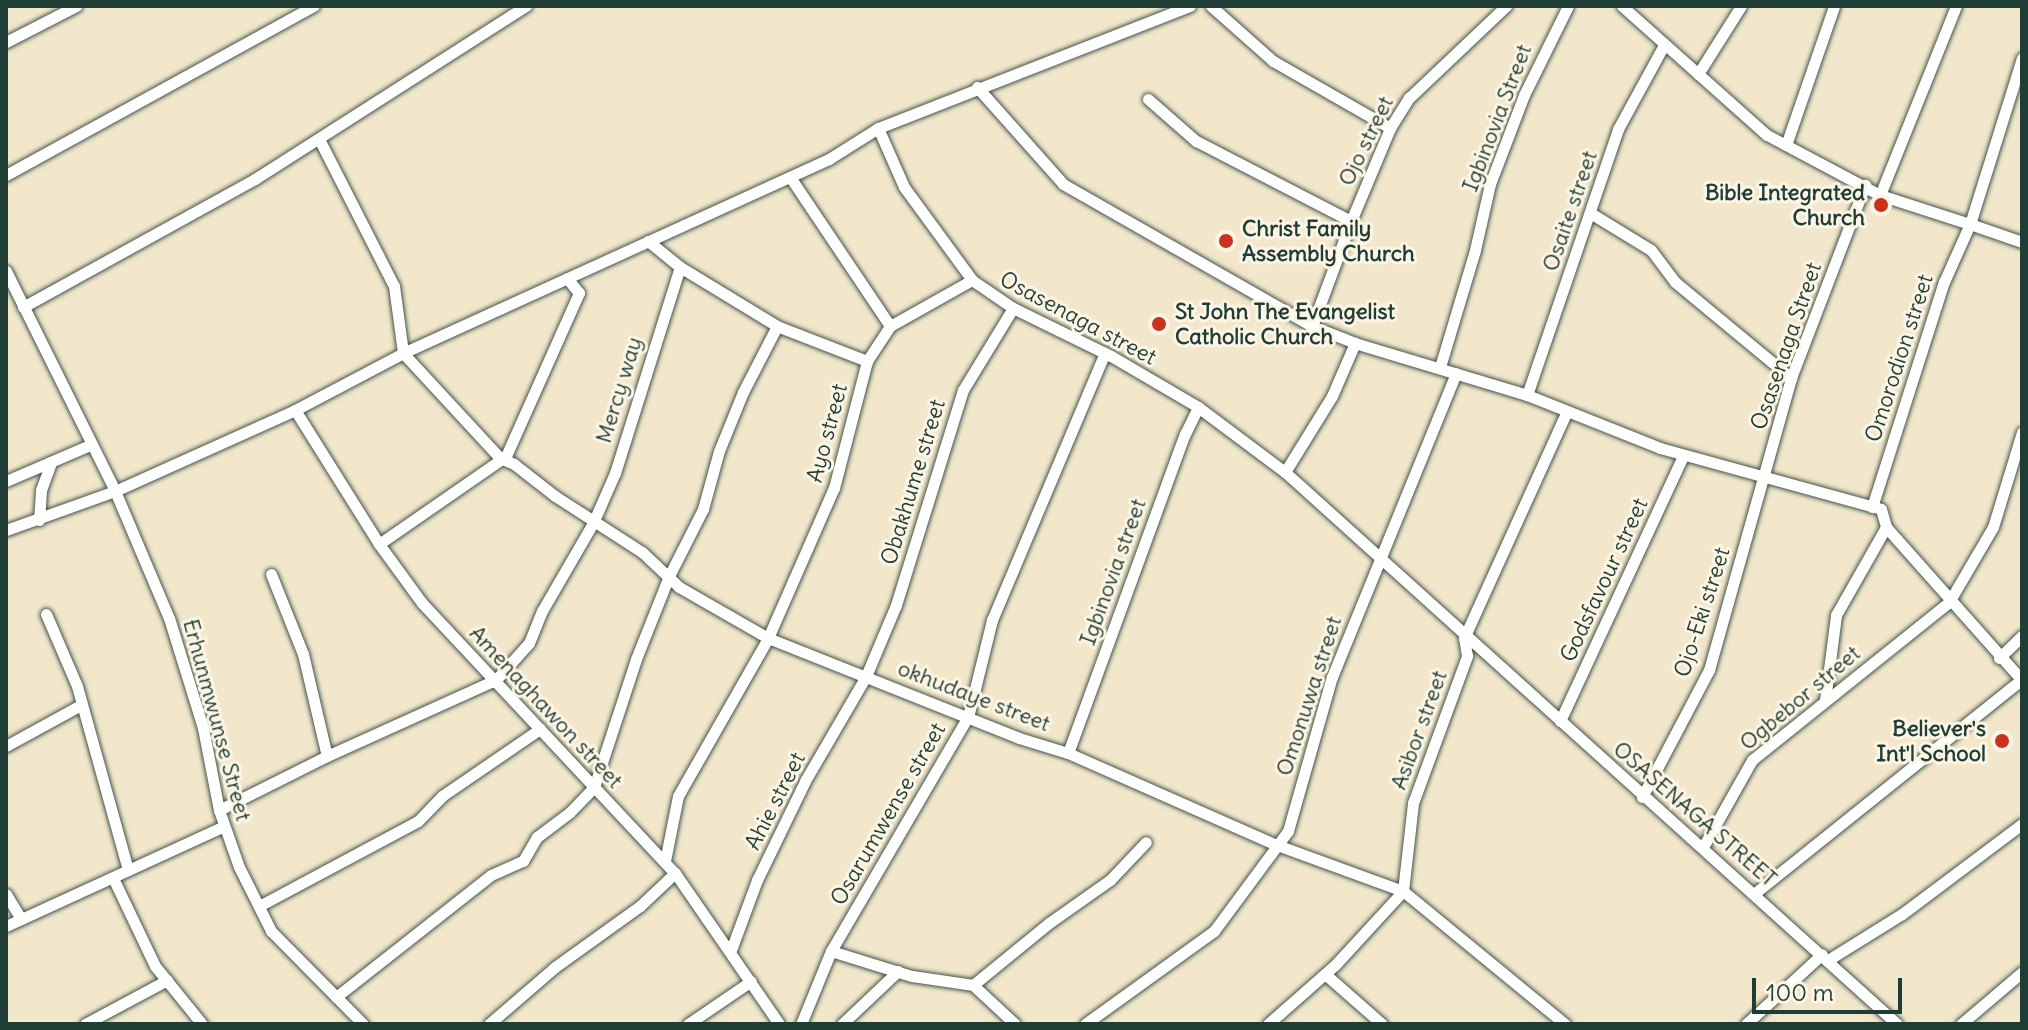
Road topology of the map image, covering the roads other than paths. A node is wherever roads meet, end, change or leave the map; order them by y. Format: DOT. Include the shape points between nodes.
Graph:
graph roads {
  1 [pos="76,6"];
  2 [pos="314,6"];
  3 [pos="526,6"];
  4 [pos="1190,6"];
  5 [pos="1211,6"];
  6 [pos="1506,6"];
  7 [pos="1568,6"];
  8 [pos="1622,6"];
  9 [pos="1741,6"];
  10 [pos="1834,6"];
  11 [pos="1956,6"];
  12 [pos="6,42"];
  13 [pos="1664,45"];
  14 [pos="2022,58"];
  15 [pos="1698,74"];
  16 [pos="977,87"];
  17 [pos="1148,99"];
  18 [pos="878,128"];
  19 [pos="1390,128"];
  20 [pos="319,139"];
  21 [pos="1786,145"];
  22 [pos="6,175"];
  23 [pos="790,177"];
  24 [pos="1865,185"];
  25 [pos="1880,195"];
  26 [pos="1592,214"];
  27 [pos="1351,221"];
  28 [pos="1970,224"];
  29 [pos="648,241"];
  30 [pos="2022,242"];
  31 [pos="680,267"];
  32 [pos="6,271"];
  33 [pos="567,278"];
  34 [pos="972,280"];
  35 [pos="23,307"];
  36 [pos="1013,308"];
  37 [pos="777,326"];
  38 [pos="890,326"];
  39 [pos="1312,326"];
  40 [pos="1355,343"];
  41 [pos="403,353"];
  42 [pos="1105,353"];
  43 [pos="867,361"];
  44 [pos="1440,367"];
  45 [pos="1456,373"];
  46 [pos="1791,378"];
  47 [pos="1527,395"];
  48 [pos="1198,407"];
  49 [pos="295,410"];
  50 [pos="1567,411"];
  51 [pos="2022,432"];
  52 [pos="90,445"];
  53 [pos="1683,456"];
  54 [pos="500,458"];
  55 [pos="51,462"];
  56 [pos="1285,472"];
  57 [pos="1765,476"];
  58 [pos="6,481"];
  59 [pos="115,491"];
  60 [pos="1872,507"];
  61 [pos="39,520"];
  62 [pos="593,523"];
  63 [pos="1886,527"];
  64 [pos="6,530"];
  65 [pos="379,544"];
  66 [pos="1378,559"];
  67 [pos="271,574"];
  68 [pos="669,576"];
  69 [pos="1949,602"];
  70 [pos="46,614"];
  71 [pos="2022,636"];
  72 [pos="768,638"];
  73 [pos="1464,638"];
  74 [pos="1999,658"];
  75 [pos="866,676"];
  76 [pos="2022,680"];
  77 [pos="494,682"];
  78 [pos="1825,700"];
  79 [pos="81,705"];
  80 [pos="968,717"];
  81 [pos="1560,721"];
  82 [pos="540,729"];
  83 [pos="6,746"];
  84 [pos="1068,753"];
  85 [pos="327,756"];
  86 [pos="594,787"];
  87 [pos="1642,797"];
  88 [pos="219,810"];
  89 [pos="2022,824"];
  90 [pos="224,826"];
  91 [pos="1146,842"];
  92 [pos="1277,845"];
  93 [pos="1703,847"];
  94 [pos="665,861"];
  95 [pos="128,870"];
  96 [pos="675,873"];
  97 [pos="113,878"];
  98 [pos="1403,891"];
  99 [pos="1755,893"];
  100 [pos="6,894"];
  101 [pos="259,906"];
  102 [pos="21,919"];
  103 [pos="6,926"];
  104 [pos="731,950"];
  105 [pos="831,951"];
  106 [pos="1825,957"];
  107 [pos="898,971"];
  108 [pos="2022,972"];
  109 [pos="1325,974"];
  110 [pos="167,980"];
  111 [pos="751,981"];
  112 [pos="973,985"];
  113 [pos="336,997"];
  114 [pos="85,1024"];
  115 [pos="202,1024"];
  116 [pos="363,1024"];
  117 [pos="489,1024"];
  118 [pos="688,1024"];
  119 [pos="779,1024"];
  120 [pos="801,1024"];
  121 [pos="842,1024"];
  122 [pos="1015,1024"];
  123 [pos="1085,1024"];
  124 [pos="1268,1024"];
  125 [pos="1382,1024"];
  126 [pos="1565,1024"];
  127 [pos="1746,1024"];
  128 [pos="1897,1024"];
  129 [pos="1961,1024"];
  1 -- 12 [label="street"];
  2 -- 22 [label="street"];
  3 -- 20 [label="street"];
  4 -- 16 [label="street"];
  5 -- 19 [label="street" via="1273,61"];
  6 -- 19 [label="street, Ojo street" via="1409,98"];
  7 -- 44 [label="street, Igbinovia Street" via="1524,95 1490,184"];
  8 -- 13 [label="street"];
  9 -- 15 [label="street"];
  10 -- 21 [label="street"];
  11 -- 25 [label="street"];
  13 -- 15 [label="street"];
  13 -- 26 [label="street, Osaite street" via="1618,129"];
  14 -- 28 [label="street, Omorodion street"];
  15 -- 21 [label="street" via="1767,135"];
  16 -- 18 [label="street"];
  16 -- 39 [label="street" via="1063,184"];
  17 -- 27 [label="street" via="1196,141"];
  18 -- 23 [label="street"];
  18 -- 34 [label="street, Osasenaga street" via="904,187"];
  19 -- 27 [label="street, Ojo street"];
  20 -- 35 [label="street"];
  20 -- 41 [label="street" via="394,286"];
  21 -- 24 [label="street"];
  23 -- 29 [label="street"];
  23 -- 38 [label="street"];
  24 -- 25 [label="street"];
  24 -- 46 [label="street, Osasenaga Street"];
  25 -- 28 [label="street"];
  26 -- 46 [label="street" via="1651,250 1675,282"];
  26 -- 47 [label="street, Osaite street"];
  27 -- 39 [label="street, Ojo street"];
  28 -- 30 [label="street"];
  28 -- 60 [label="street, Omorodion street" via="1944,282"];
  29 -- 31 [label="street"];
  29 -- 33 [label="street"];
  31 -- 37 [label="street"];
  31 -- 62 [label="street, Mercy way" via="615,473"];
  32 -- 35 [label="street, Erhunmwunse Street"];
  33 -- 41 [label="street"];
  33 -- 54 [label="street" via="579,293 521,426"];
  34 -- 36 [label="street, Osasenaga street"];
  34 -- 38 [label="street, Ayo street"];
  35 -- 52 [label="street, Erhunmwunse Street"];
  36 -- 42 [label="street, Osasenaga street"];
  36 -- 75 [label="street, Obakhume street" via="963,390 896,605"];
  37 -- 43 [label="street"];
  37 -- 68 [label="street" via="743,392 703,509"];
  38 -- 43 [label="street, Ayo street"];
  39 -- 40 [label="street"];
  40 -- 44 [label="street"];
  40 -- 56 [label="street" via="1332,396"];
  41 -- 49 [label="street"];
  41 -- 54 [label="street, okhudaye street"];
  42 -- 48 [label="street, Osasenaga street"];
  42 -- 80 [label="street, Osarumwense street" via="992,620"];
  43 -- 72 [label="street, Ayo street" via="834,488"];
  44 -- 45 [label="street"];
  45 -- 47 [label="street"];
  45 -- 66 [label="street, Omonuwa street"];
  46 -- 57 [label="street, Osasenaga Street"];
  47 -- 50 [label="street"];
  48 -- 56 [label="street, Osasenaga street"];
  48 -- 84 [label="street, Igbinovia street"];
  49 -- 59 [label="street"];
  49 -- 65 [label="street, Amenaghawon street"];
  50 -- 53 [label="street"];
  50 -- 73 [label="street, Asibor street"];
  51 -- 69 [label="street" via="1993,527"];
  52 -- 55 [label="street"];
  52 -- 59 [label="street, Erhunmwunse Street"];
  53 -- 57 [label="street"];
  53 -- 81 [label="street, Godsfavour street"];
  54 -- 62 [label="street, okhudaye street"];
  54 -- 65 [label="street"];
  55 -- 58 [label="street"];
  55 -- 61 [label="street" via="41,490"];
  56 -- 66 [label="street, Osasenaga street"];
  57 -- 60 [label="street"];
  57 -- 87 [label="street, Ojo-Eki street" via="1709,670"];
  59 -- 61 [label="street"];
  59 -- 88 [label="street, Erhunmwunse Street" via="169,618 203,728"];
  60 -- 63 [label="street" via="1881,509"];
  61 -- 64 [label="street"];
  62 -- 68 [label="street, okhudaye street" via="642,552"];
  62 -- 77 [label="street, Mercy way" via="529,643"];
  63 -- 69 [label="street"];
  63 -- 78 [label="street" via="1836,615"];
  65 -- 77 [label="street, Amenaghawon street" via="422,603"];
  66 -- 73 [label="street, OSASENAGA STREET"];
  66 -- 92 [label="street, Omonuwa street" via="1332,677 1288,831"];
  67 -- 85 [label="street" via="303,654"];
  68 -- 72 [label="street, okhudaye street" via="679,587"];
  68 -- 86 [label="street"];
  69 -- 74 [label="street"];
  69 -- 78 [label="street, Ogbebor street"];
  70 -- 79 [label="street"];
  71 -- 74 [label="street"];
  72 -- 75 [label="street, okhudaye street"];
  72 -- 94 [label="street, Ayo street" via="678,796"];
  73 -- 81 [label="street, OSASENAGA STREET"];
  73 -- 98 [label="street, Asibor street" via="1467,656 1413,803"];
  74 -- 76 [label="street"];
  75 -- 80 [label="street, okhudaye street"];
  75 -- 104 [label="street, Ahie street" via="805,781 757,880"];
  76 -- 99 [label="street"];
  77 -- 82 [label="street, Amenaghawon street"];
  77 -- 85 [label="street"];
  78 -- 93 [label="street, Ogbebor street" via="1752,760"];
  79 -- 83 [label="street"];
  79 -- 95 [label="street"];
  80 -- 84 [label="street, okhudaye street"];
  80 -- 105 [label="street, Osarumwense street"];
  81 -- 87 [label="street, OSASENAGA STREET"];
  82 -- 86 [label="street, Amenaghawon street"];
  82 -- 101 [label="street" via="442,796 418,821"];
  84 -- 92 [label="street, okhudaye street"];
  85 -- 88 [label="street"];
  86 -- 94 [label="street, Amenaghawon street"];
  86 -- 113 [label="street" via="537,837 523,861 491,875"];
  87 -- 93 [label="street, OSASENAGA STREET"];
  88 -- 90 [label="street, Erhunmwunse Street"];
  89 -- 106 [label="street" via="1902,914"];
  90 -- 95 [label="street"];
  90 -- 101 [label="street, Erhunmwunse Street"];
  91 -- 112 [label="street" via="1110,880"];
  92 -- 98 [label="street, okhudaye street"];
  92 -- 123 [label="street, Omonuwa street" via="1214,931"];
  93 -- 99 [label="street, OSASENAGA STREET"];
  94 -- 96 [label="street, Amenaghawon street"];
  95 -- 97 [label="street"];
  96 -- 104 [label="street, Amenaghawon street"];
  96 -- 117 [label="street"];
  97 -- 102 [label="street"];
  97 -- 110 [label="street" via="155,966"];
  98 -- 109 [label="street"];
  98 -- 126 [label="street, okhudaye street"];
  99 -- 106 [label="street, OSASENAGA STREET"];
  100 -- 102 [label="street"];
  101 -- 113 [label="street, Erhunmwunse Street" via="271,931"];
  102 -- 103 [label="street"];
  104 -- 111 [label="street, Amenaghawon street"];
  105 -- 107 [label="street"];
  105 -- 120 [label="street, Osarumwense street"];
  106 -- 127 [label="street"];
  106 -- 128 [label="street, OSASENAGA STREET"];
  107 -- 112 [label="street"];
  107 -- 121 [label="street"];
  108 -- 129 [label="street"];
  109 -- 124 [label="street"];
  109 -- 125 [label="street"];
  110 -- 114 [label="street"];
  110 -- 115 [label="street"];
  111 -- 118 [label="street"];
  111 -- 119 [label="street, Amenaghawon street"];
  112 -- 122 [label="street"];
  113 -- 116 [label="street, Erhunmwunse Street"];
}
